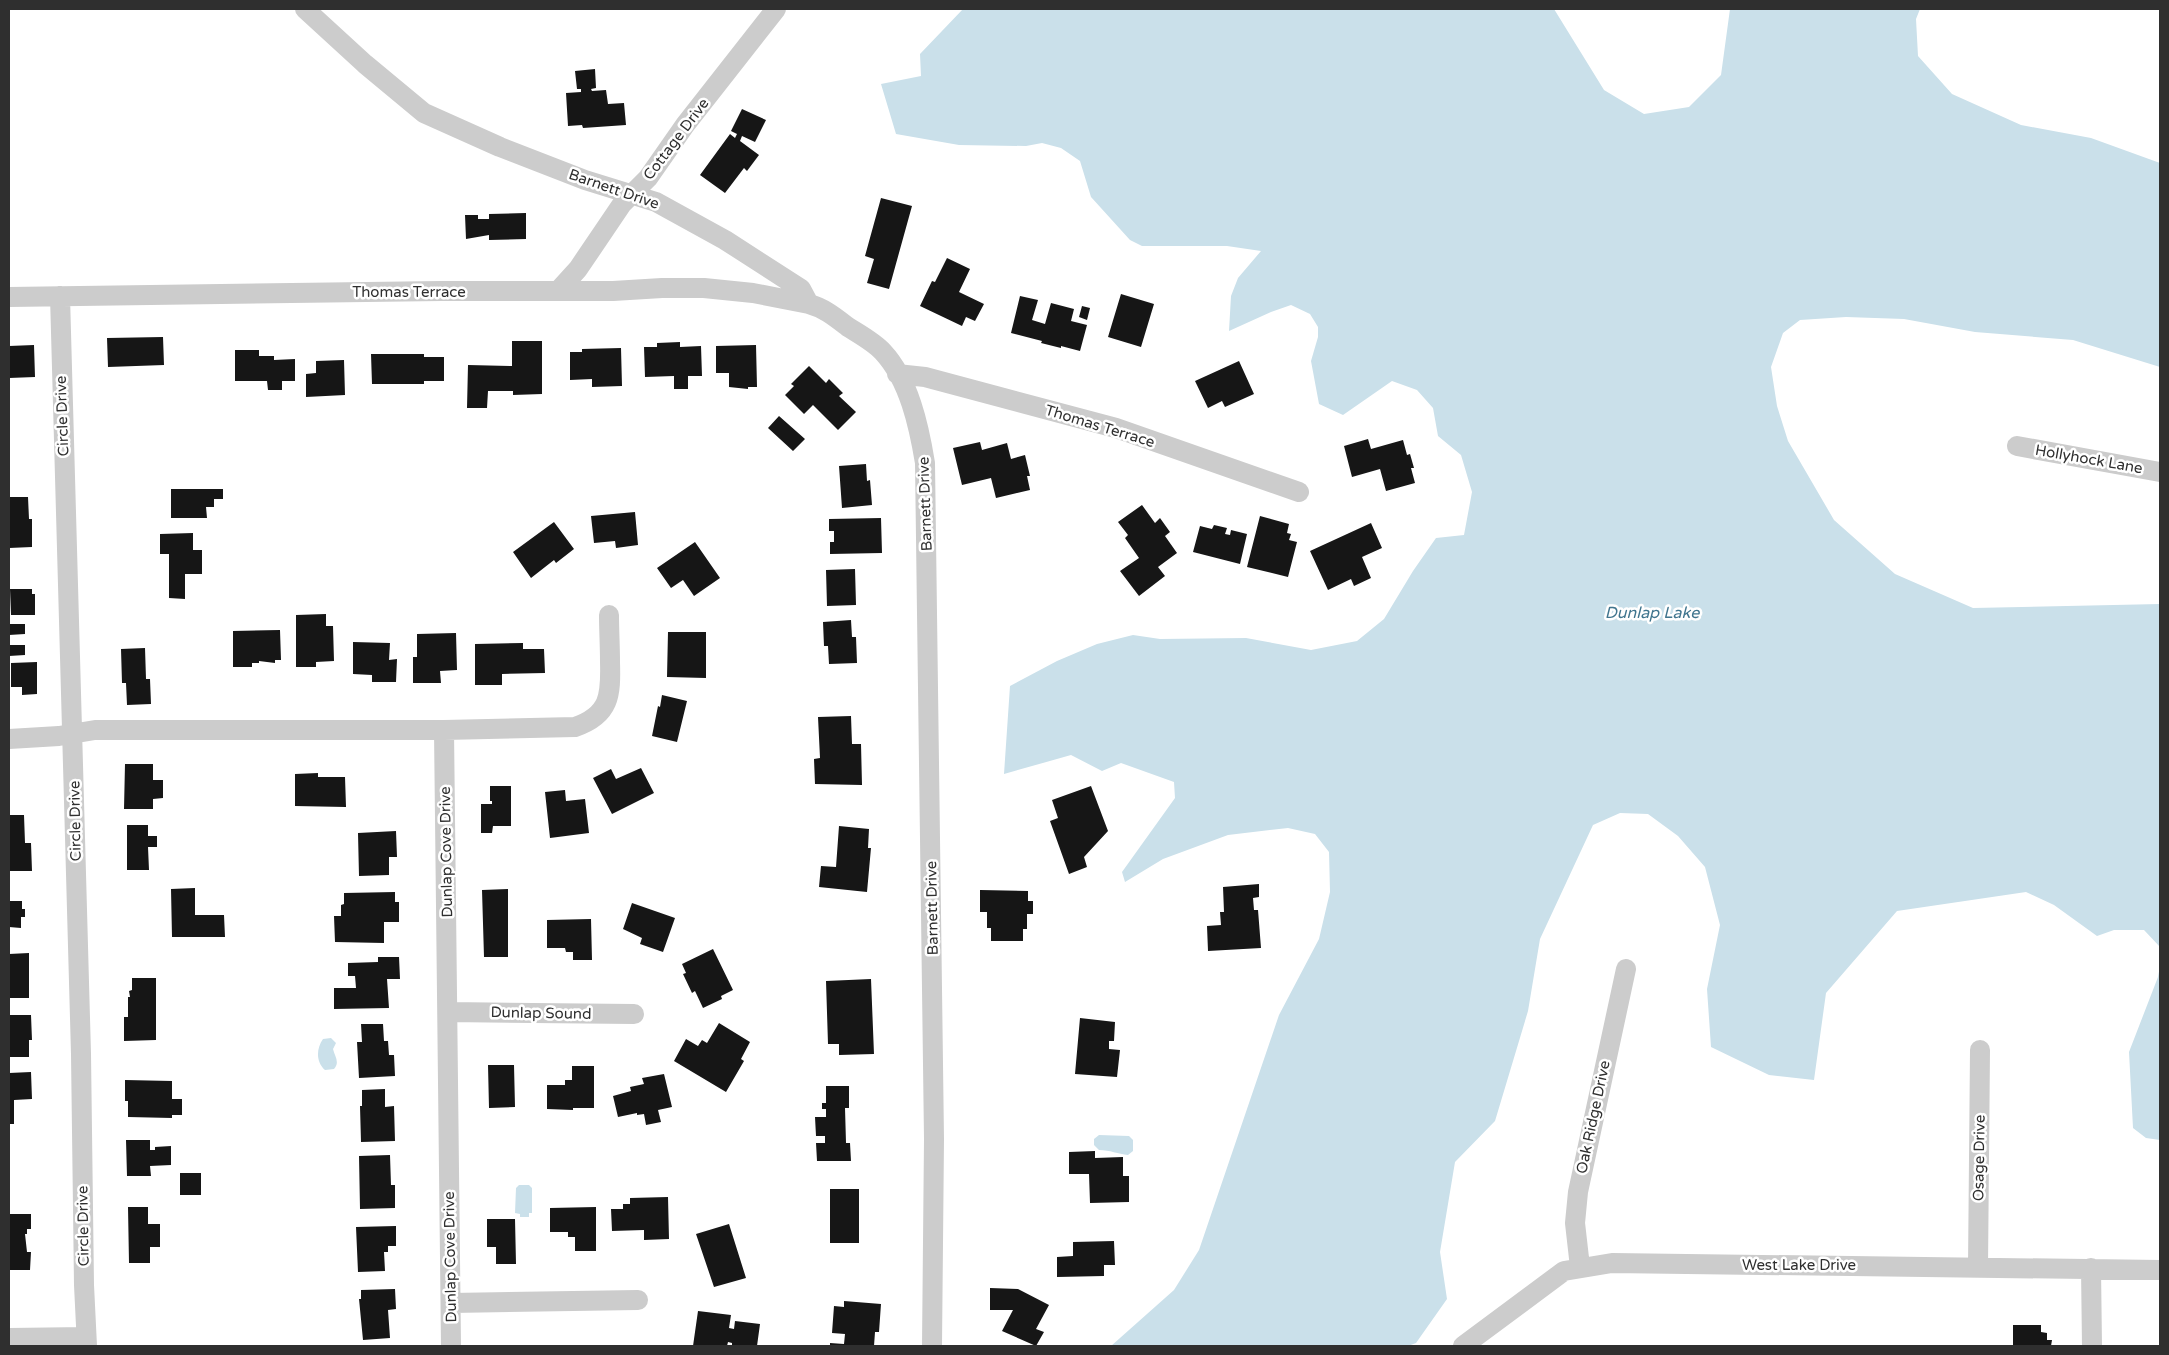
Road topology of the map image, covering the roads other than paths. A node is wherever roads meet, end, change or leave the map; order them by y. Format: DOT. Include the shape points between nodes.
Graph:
graph roads {
  1 [pos="305,9"];
  2 [pos="776,9"];
  3 [pos="631,195"];
  4 [pos="558,292"];
  5 [pos="9,296"];
  6 [pos="60,296"];
  7 [pos="809,304"];
  8 [pos="897,374"];
  9 [pos="2017,446"];
  10 [pos="2160,472"];
  11 [pos="1299,492"];
  12 [pos="609,615"];
  13 [pos="444,730"];
  14 [pos="73,734"];
  15 [pos="9,739"];
  16 [pos="1626,969"];
  17 [pos="448,1012"];
  18 [pos="634,1014"];
  19 [pos="1980,1050"];
  20 [pos="1580,1267"];
  21 [pos="1978,1267"];
  22 [pos="2091,1268"];
  23 [pos="2160,1270"];
  24 [pos="638,1300"];
  25 [pos="451,1303"];
  26 [pos="9,1338"];
  27 [pos="86,1342"];
  28 [pos="451,1346"];
  29 [pos="932,1346"];
  30 [pos="1462,1346"];
  31 [pos="2092,1346"];
  1 -- 3 [label="street, Barnett Drive" via="424,113 500,147"];
  2 -- 3 [label="street, Cottage Drive" via="648,178"];
  3 -- 4 [label="street, Cottage Drive"];
  3 -- 7 [label="street, Barnett Drive" via="656,202 725,240 801,289"];
  4 -- 6 [label="street, Thomas Terrace"];
  4 -- 7 [label="street, Thomas Terrace" via="704,288"];
  5 -- 6 [label="street, Thomas Terrace"];
  6 -- 14 [label="street, Circle Drive"];
  7 -- 8 [label="street, Barnett Drive" via="822,307 883,351"];
  8 -- 11 [label="street, Thomas Terrace" via="925,377 1116,428"];
  8 -- 29 [label="street, Barnett Drive" via="910,399 926,462 934,1139"];
  9 -- 10 [label="street, Hollyhock Lane"];
  12 -- 13 [label="street" via="610,687 607,702 589,722 575,727"];
  13 -- 14 [label="street" via="95,730"];
  13 -- 17 [label="street, Dunlap Cove Drive"];
  14 -- 15 [label="street"];
  14 -- 27 [label="street, Circle Drive"];
  16 -- 20 [label="street, Oak Ridge Drive" via="1578,1192 1576,1223"];
  17 -- 18 [label="street, Dunlap Sound"];
  17 -- 25 [label="street, Dunlap Cove Drive"];
  19 -- 21 [label="street, Osage Drive"];
  20 -- 21 [label="street, West Lake Drive" via="1612,1263"];
  20 -- 30 [label="street, West Lake Drive" via="1564,1271"];
  21 -- 22 [label="street, West Lake Drive"];
  22 -- 23 [label="street, West Lake Drive"];
  22 -- 31 [label="street"];
  24 -- 25 [label="street"];
  25 -- 28 [label="street, Dunlap Cove Drive"];
  26 -- 27 [label="street"];
}
